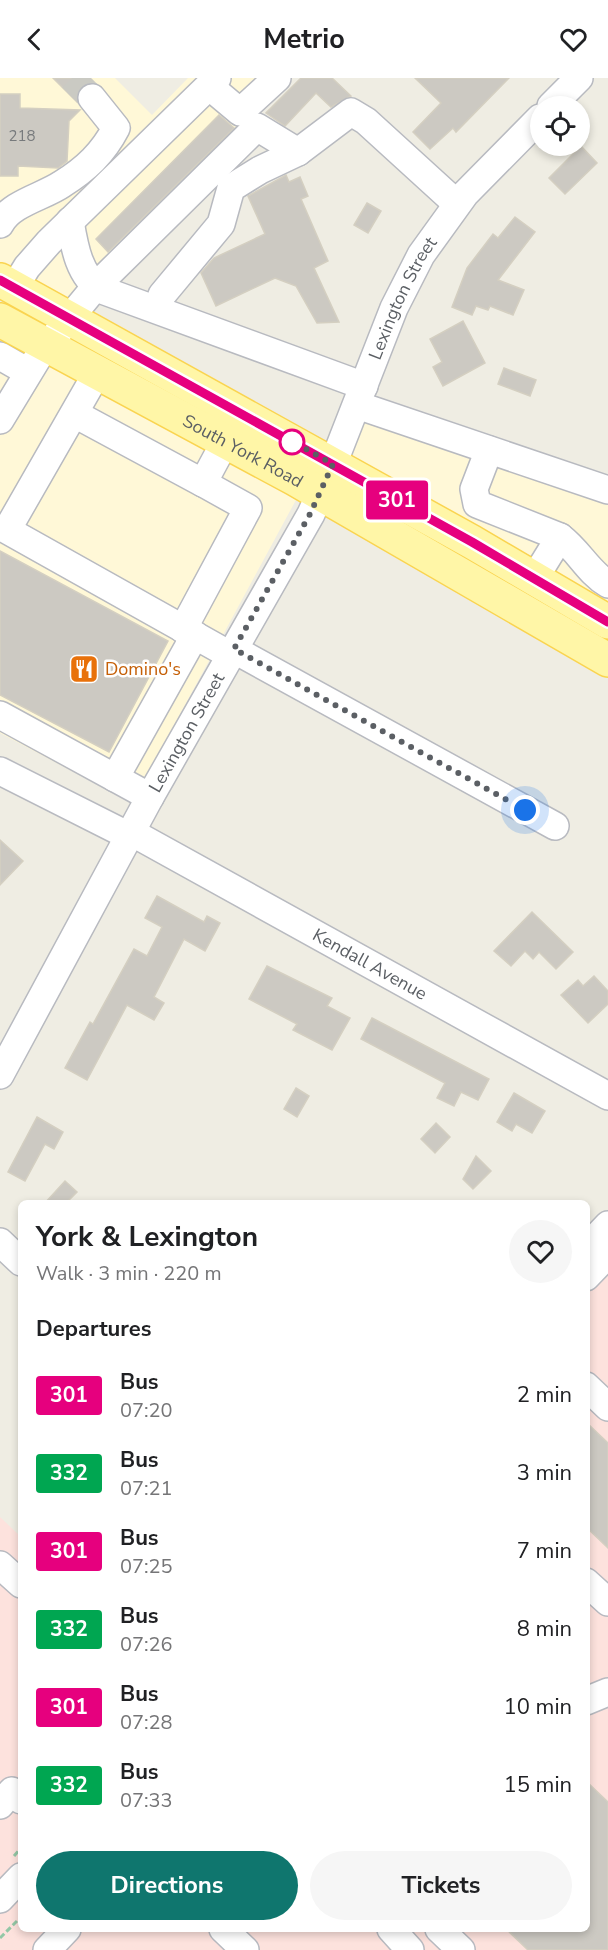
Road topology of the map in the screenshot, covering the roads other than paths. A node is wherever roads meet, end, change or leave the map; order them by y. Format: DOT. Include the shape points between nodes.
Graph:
graph roads {
  1 [pos="277,78"];
  2 [pos="579,78"];
  3 [pos="213,82"];
  4 [pos="561,96"];
  5 [pos="92,98"];
  6 [pos="530,128"];
  7 [pos="298,152"];
  8 [pos="457,204"];
  9 [pos="2,217"];
  10 [pos="70,221"];
  11 [pos="7,284"];
  12 [pos="96,286"];
  13 [pos="157,309"];
  14 [pos="69,318"];
  15 [pos="0,320"];
  16 [pos="46,345"];
  17 [pos="0,356"];
  18 [pos="28,372"];
  19 [pos="97,373"];
  20 [pos="361,396"];
  21 [pos="75,414"];
  22 [pos="0,420"];
  23 [pos="225,442"];
  24 [pos="489,450"];
  25 [pos="333,464"];
  26 [pos="203,483"];
  27 [pos="608,490"];
  28 [pos="320,494"];
  29 [pos="3,530"];
  30 [pos="560,537"];
  31 [pos="534,579"];
  32 [pos="608,584"];
  33 [pos="608,622"];
  34 [pos="189,632"];
  35 [pos="232,652"];
  36 [pos="608,660"];
  37 [pos="0,715"];
  38 [pos="0,771"];
  39 [pos="115,778"];
  40 [pos="150,797"];
  41 [pos="555,826"];
  42 [pos="130,834"];
  43 [pos="0,1076"];
  44 [pos="608,1096"];
  45 [pos="608,1225"];
  46 [pos="0,1242"];
  47 [pos="590,1244"];
  48 [pos="608,1254"];
  49 [pos="18,1259"];
  50 [pos="590,1273"];
  51 [pos="590,1390"];
  52 [pos="608,1407"];
  53 [pos="0,1565"];
  54 [pos="18,1581"];
  55 [pos="590,1586"];
  56 [pos="608,1602"];
  57 [pos="608,1692"];
  58 [pos="590,1699"];
  59 [pos="18,1880"];
  60 [pos="0,1899"];
  61 [pos="64,1932"];
  62 [pos="226,1932"];
  63 [pos="442,1932"];
  64 [pos="47,1950"];
  65 [pos="245,1950"];
  66 [pos="461,1950"];
  1 -- 3 [label="street" via="240,112"];
  2 -- 4 [label="street"];
  3 -- 10 [label="street"];
  5 -- 9 [label="street" via="116,128 96,160 62,185"];
  6 -- 8 [label="street, Lexington Street"];
  7 -- 8 [label="street" via="351,112 366,121"];
  7 -- 12 [label="street" via="257,127"];
  7 -- 13 [label="street" via="231,188 221,224 162,296"];
  8 -- 20 [label="street, Lexington Street" via="408,278"];
  10 -- 11 [label="street"];
  10 -- 12 [label="street" via="75,251"];
  11 -- 14 [label="main road, South York Road"];
  12 -- 13 [label="street"];
  12 -- 14 [label="street"];
  13 -- 20 [label="street"];
  14 -- 16 [label="street"];
  14 -- 25 [label="main road, South York Road"];
  15 -- 16 [label="main road, South York Road"];
  16 -- 18 [label="street"];
  16 -- 19 [label="main road, South York Road"];
  17 -- 18 [label="street"];
  18 -- 22 [label="street"];
  19 -- 21 [label="street"];
  19 -- 23 [label="main road, South York Road"];
  20 -- 24 [label="street"];
  20 -- 25 [label="street, Lexington Street"];
  21 -- 26 [label="street"];
  21 -- 29 [label="street"];
  23 -- 26 [label="street"];
  23 -- 28 [label="main road, South York Road"];
  24 -- 27 [label="street"];
  24 -- 30 [label="street" via="474,489 477,504"];
  25 -- 28 [label="street, Lexington Street"];
  25 -- 31 [label="main road, South York Road"];
  26 -- 34 [label="street" via="248,507"];
  28 -- 35 [label="street, Lexington Street"];
  28 -- 36 [label="main road, South York Road"];
  29 -- 34 [label="street"];
  30 -- 31 [label="street"];
  30 -- 32 [label="street" via="574,547 593,575"];
  31 -- 33 [label="main road, South York Road"];
  34 -- 35 [label="street"];
  34 -- 39 [label="street"];
  35 -- 40 [label="street, Lexington Street"];
  35 -- 41 [label="street"];
  37 -- 39 [label="street"];
  38 -- 42 [label="street, Kendall Avenue"];
  39 -- 40 [label="street"];
  40 -- 42 [label="street, Lexington Street"];
  42 -- 43 [label="street, Lexington Street"];
  42 -- 44 [label="street, Kendall Avenue"];
  45 -- 47 [label="street"];
  46 -- 49 [label="street"];
  48 -- 50 [label="street"];
  51 -- 52 [label="street"];
  53 -- 54 [label="street"];
  55 -- 56 [label="street"];
  57 -- 58 [label="street"];
  59 -- 60 [label="street"];
  61 -- 64 [label="street"];
  62 -- 65 [label="street"];
  63 -- 66 [label="street"];
}
